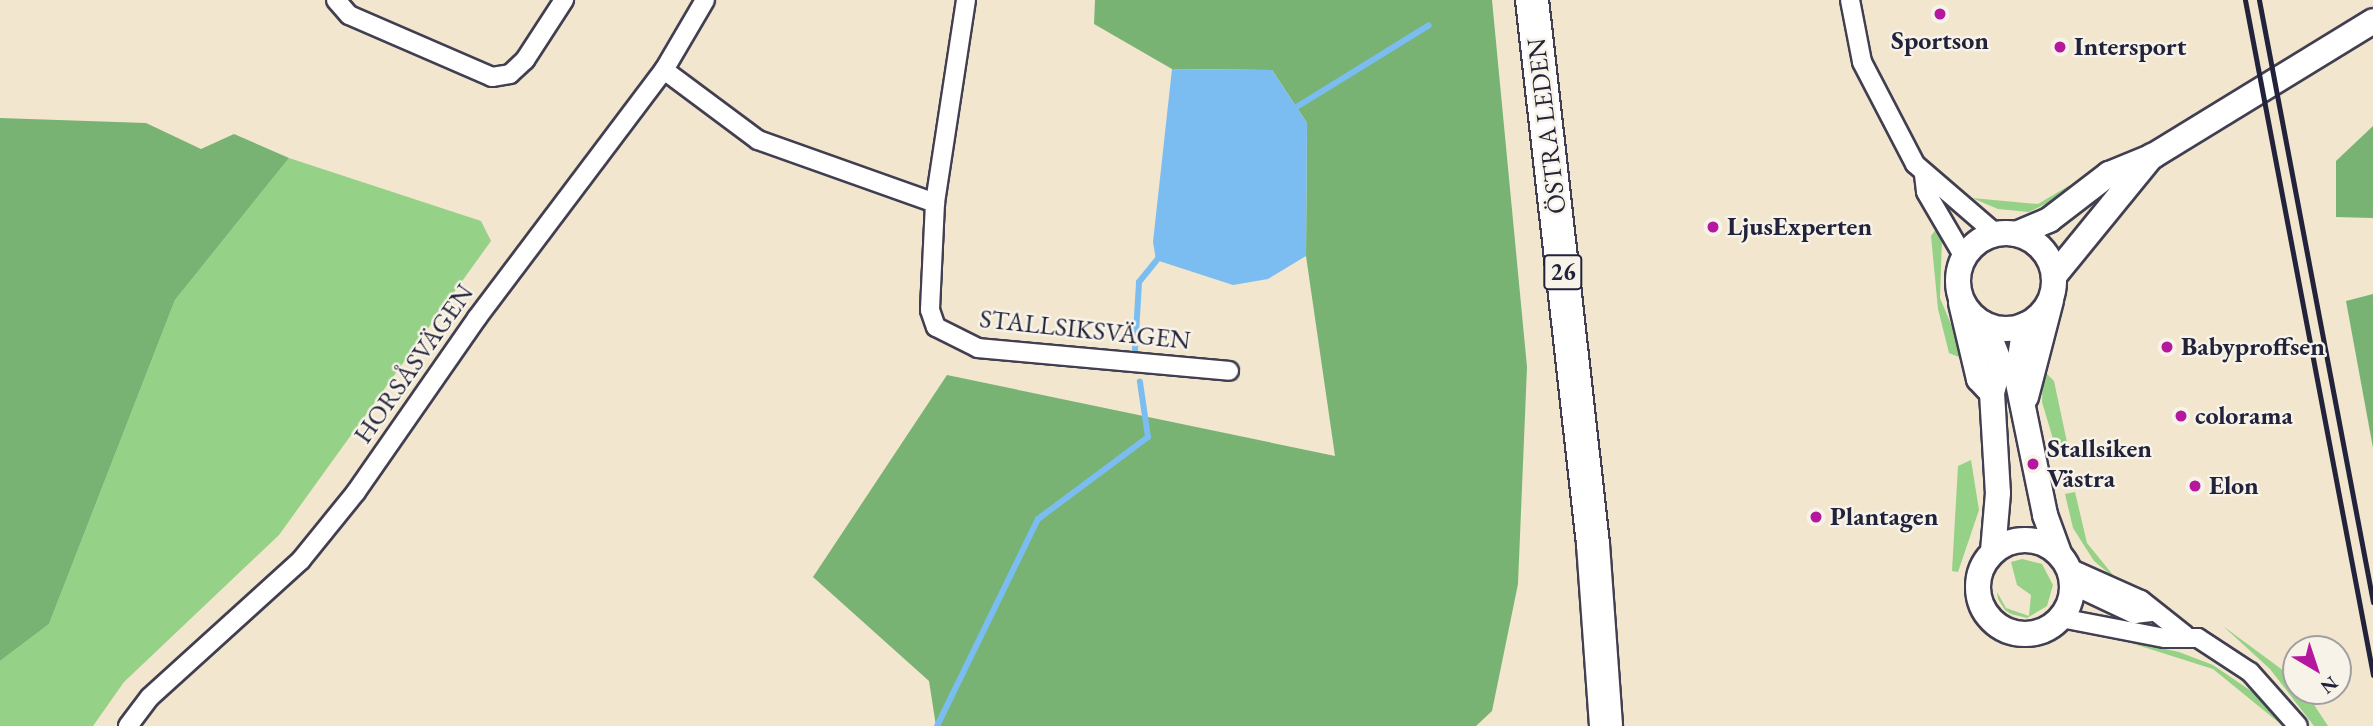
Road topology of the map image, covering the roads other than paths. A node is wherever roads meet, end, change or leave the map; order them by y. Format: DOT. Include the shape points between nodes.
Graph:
graph roads {
  1 [pos="335,0"];
  2 [pos="564,0"];
  3 [pos="705,0"];
  4 [pos="966,0"];
  5 [pos="1532,0"];
  6 [pos="1850,0"];
  7 [pos="2373,21"];
  8 [pos="664,70"];
  9 [pos="2153,156"];
  10 [pos="1924,175"];
  11 [pos="935,203"];
  12 [pos="2006,234"];
  13 [pos="1964,257"];
  14 [pos="2053,286"];
  15 [pos="1960,295"];
  16 [pos="1985,325"];
  17 [pos="2025,325"];
  18 [pos="1229,371"];
  19 [pos="1992,393"];
  20 [pos="2026,397"];
  21 [pos="1593,544"];
  22 [pos="1993,551"];
  23 [pos="2067,569"];
  24 [pos="2061,618"];
  25 [pos="2185,635"];
  26 [pos="128,726"];
  27 [pos="1606,726"];
  28 [pos="1616,726"];
  29 [pos="2298,726"];
  1 -- 2 [label="street" via="349,15 492,77 510,74 524,60"];
  3 -- 8 [label="street, HORSÅSVÄGEN"];
  4 -- 11 [label="street, STALLSIKSVÄGEN"];
  5 -- 21 [label="highway, ÖSTRA LEDEN / 26"];
  6 -- 10 [label="street" via="1876,97"];
  7 -- 9 [label="street"];
  8 -- 11 [label="street" via="758,139"];
  8 -- 26 [label="street, HORSÅSVÄGEN" via="309,550 150,697"];
  9 -- 12 [label="street" via="2109,174 2066,210"];
  9 -- 14 [label="street"];
  10 -- 12 [label="street" via="1940,180"];
  10 -- 13 [label="street" via="1926,192"];
  11 -- 18 [label="street, STALLSIKSVÄGEN" via="930,310 936,327 953,340 978,348"];
  12 -- 13 [label="street"];
  12 -- 14 [label="street" via="2042,249"];
  13 -- 15 [label="street"];
  14 -- 17 [label="street"];
  14 -- 20 [label="street"];
  15 -- 16 [label="street"];
  15 -- 19 [label="street" via="1979,379"];
  16 -- 17 [label="street"];
  16 -- 19 [label="street" via="2000,363"];
  17 -- 20 [label="street" via="2017,378"];
  19 -- 22 [label="street" via="1998,493"];
  20 -- 23 [label="street" via="2033,464"];
  21 -- 27 [label="highway, ÖSTRA LEDEN / 26"];
  21 -- 28 [label="highway, ÖSTRA LEDEN / 26"];
  22 -- 23 [label="street" via="2019,540"];
  22 -- 24 [label="street" via="1978,583 1980,603 1994,623 2027,634"];
  23 -- 24 [label="street"];
  23 -- 25 [label="street" via="2134,614 2154,612"];
  24 -- 25 [label="street" via="2165,638"];
  25 -- 29 [label="street" via="2250,672"];
}
